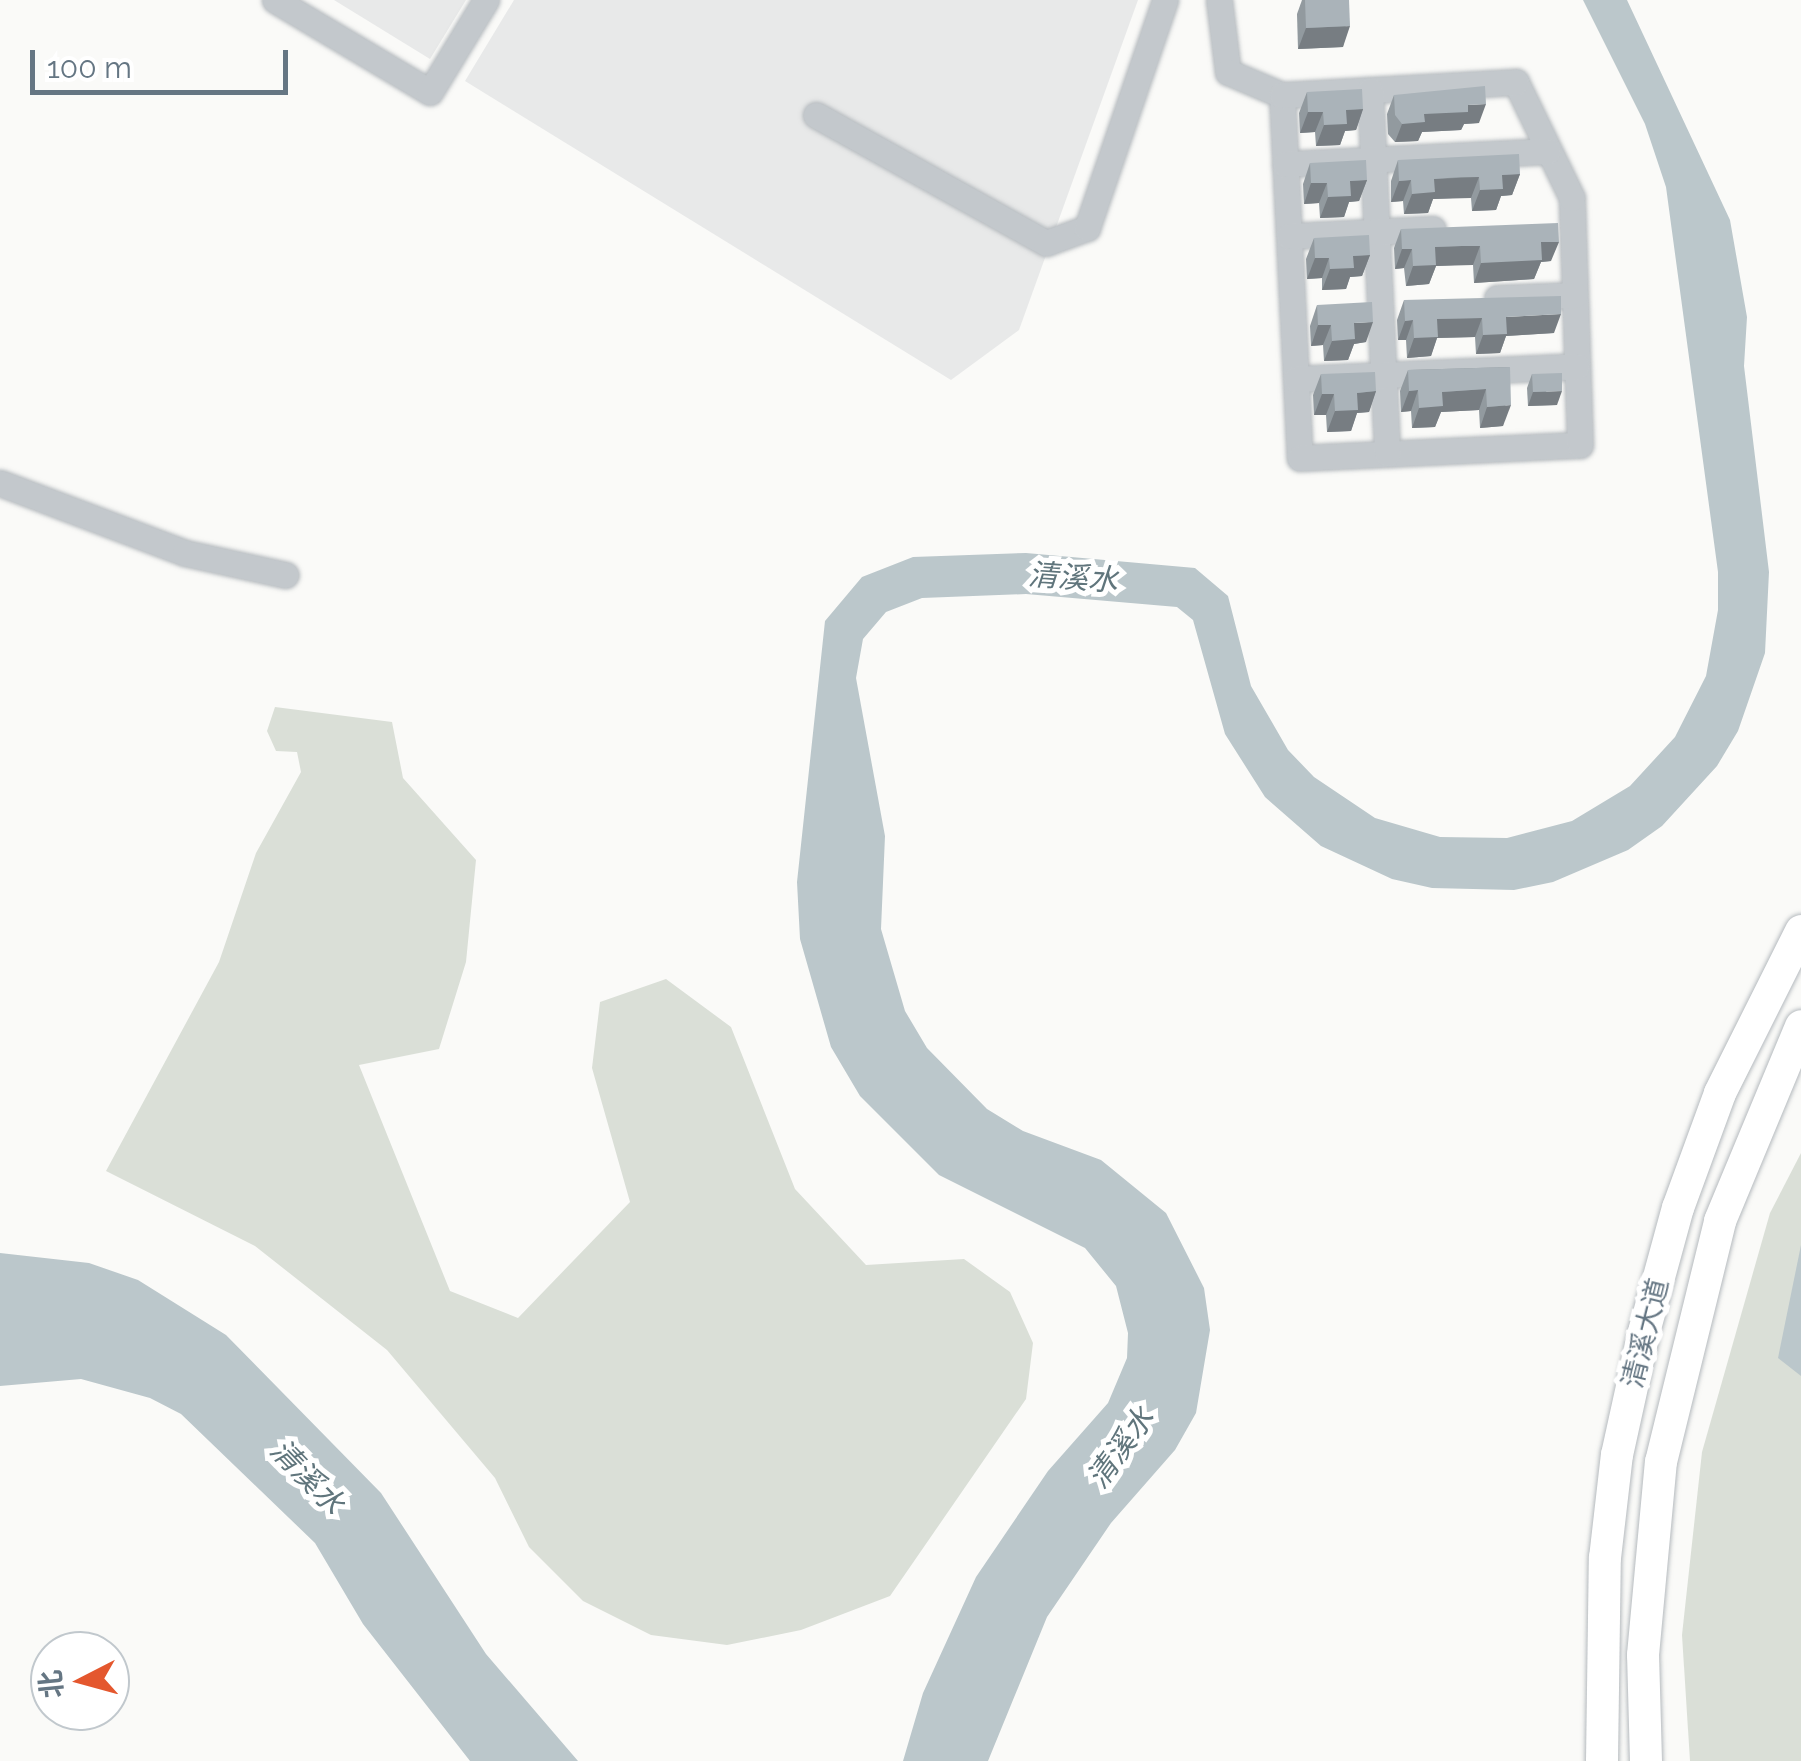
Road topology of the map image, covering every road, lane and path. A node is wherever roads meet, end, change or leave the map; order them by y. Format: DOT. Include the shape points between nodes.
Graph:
graph roads {
  1 [pos="275,0"];
  2 [pos="486,0"];
  3 [pos="1165,0"];
  4 [pos="1219,0"];
  5 [pos="1370,90"];
  6 [pos="1282,96"];
  7 [pos="816,115"];
  8 [pos="1548,152"];
  9 [pos="1373,160"];
  10 [pos="1285,164"];
  11 [pos="1455,228"];
  12 [pos="1376,232"];
  13 [pos="1288,236"];
  14 [pos="1575,294"];
  15 [pos="1477,299"];
  16 [pos="1389,303"];
  17 [pos="1292,308"];
  18 [pos="1577,366"];
  19 [pos="1383,375"];
  20 [pos="1296,379"];
  21 [pos="1387,454"];
  22 [pos="0,484"];
  23 [pos="286,575"];
  24 [pos="1801,931"];
  25 [pos="1801,1026"];
  26 [pos="1602,1761"];
  27 [pos="1646,1761"];
  1 -- 2 [label="street" via="430,92"];
  3 -- 7 [label="street" via="1087,228 1046,243"];
  4 -- 6 [label="street" via="1228,72"];
  5 -- 6 [label="street"];
  5 -- 8 [label="street" via="1516,82"];
  5 -- 9 [label="street"];
  6 -- 10 [label="street"];
  8 -- 9 [label="street"];
  8 -- 14 [label="street" via="1572,198 1563,223"];
  9 -- 10 [label="street"];
  9 -- 12 [label="street"];
  10 -- 13 [label="street"];
  11 -- 12 [label="street"];
  12 -- 13 [label="street"];
  12 -- 16 [label="street"];
  13 -- 17 [label="street"];
  14 -- 15 [label="street"];
  14 -- 18 [label="street"];
  16 -- 17 [label="street"];
  16 -- 19 [label="street"];
  17 -- 20 [label="street"];
  18 -- 19 [label="street"];
  18 -- 21 [label="street" via="1580,445"];
  19 -- 20 [label="street"];
  19 -- 21 [label="street"];
  20 -- 21 [label="street" via="1300,458"];
  22 -- 23 [label="street" via="184,553"];
  24 -- 26 [label="main road, 清溪大道" via="1720,1093 1678,1208 1644,1332 1617,1455 1605,1558"];
  25 -- 27 [label="main road, 清溪大道" via="1720,1222 1661,1462 1643,1655"];
}
